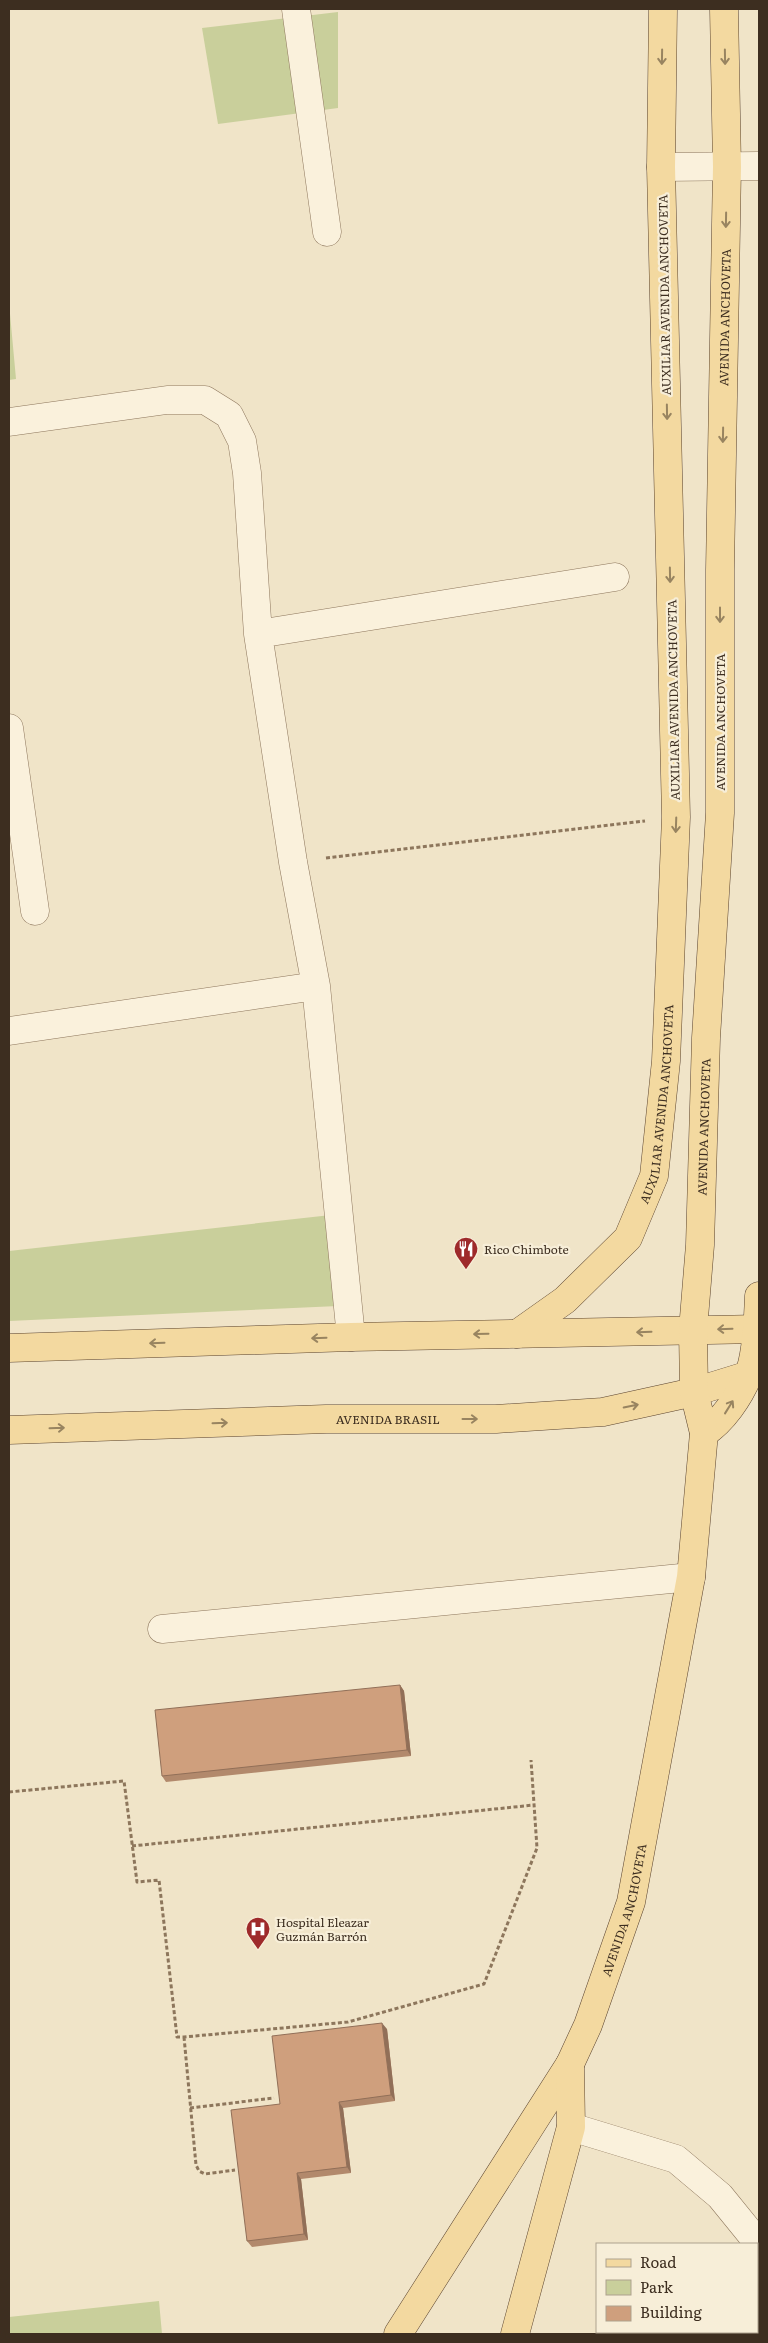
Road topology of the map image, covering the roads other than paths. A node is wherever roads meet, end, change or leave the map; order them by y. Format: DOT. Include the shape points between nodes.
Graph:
graph roads {
  1 [pos="296,9"];
  2 [pos="663,9"];
  3 [pos="724,9"];
  4 [pos="759,166"];
  5 [pos="661,167"];
  6 [pos="727,167"];
  7 [pos="327,232"];
  8 [pos="9,422"];
  9 [pos="615,577"];
  10 [pos="258,634"];
  11 [pos="9,728"];
  12 [pos="36,911"];
  13 [pos="316,986"];
  14 [pos="9,1031"];
  15 [pos="759,1296"];
  16 [pos="758,1329"];
  17 [pos="693,1330"];
  18 [pos="517,1334"];
  19 [pos="351,1337"];
  20 [pos="9,1348"];
  21 [pos="754,1372"];
  22 [pos="694,1392"];
  23 [pos="9,1430"];
  24 [pos="704,1434"];
  25 [pos="691,1577"];
  26 [pos="162,1629"];
  27 [pos="570,2064"];
  28 [pos="571,2128"];
  29 [pos="759,2244"];
  30 [pos="398,2334"];
  31 [pos="515,2334"];
  1 -- 7 [label="street"];
  2 -- 5 [label="main road, AUXILIAR AVENIDA ANCHOVETA, one-way"];
  3 -- 6 [label="main road, AVENIDA ANCHOVETA, one-way"];
  4 -- 6 [label="street"];
  5 -- 6 [label="street"];
  5 -- 18 [label="main road, AUXILIAR AVENIDA ANCHOVETA, one-way" via="676,817 666,1061 654,1176 628,1238 565,1300"];
  6 -- 17 [label="main road, AVENIDA ANCHOVETA, one-way" via="720,570 720,813 706,1038 700,1245"];
  8 -- 10 [label="street" via="167,400 205,400 229,415 242,441 247,474"];
  9 -- 10 [label="street"];
  10 -- 13 [label="street" via="293,862"];
  11 -- 12 [label="street"];
  13 -- 14 [label="street"];
  13 -- 19 [label="street"];
  15 -- 16 [label="main road"];
  16 -- 17 [label="main road, one-way"];
  16 -- 21 [label="main road"];
  17 -- 18 [label="main road, one-way"];
  17 -- 22 [label="main road, AVENIDA ANCHOVETA"];
  18 -- 19 [label="main road, one-way"];
  19 -- 20 [label="main road, one-way"];
  21 -- 22 [label="main road, AVENIDA BRASIL"];
  24 -- 21 [label="main road, one-way" via="718,1424"];
  23 -- 22 [label="main road, AVENIDA BRASIL, one-way" via="326,1419 496,1419 603,1412"];
  22 -- 24 [label="main road, AVENIDA ANCHOVETA"];
  24 -- 25 [label="main road, AVENIDA ANCHOVETA"];
  25 -- 26 [label="street"];
  25 -- 27 [label="main road, AVENIDA ANCHOVETA" via="631,1902 588,2025"];
  27 -- 28 [label="main road"];
  27 -- 30 [label="main road, AVENIDA ANCHOVETA"];
  28 -- 29 [label="street" via="676,2159 720,2196"];
  28 -- 31 [label="main road"];
}
